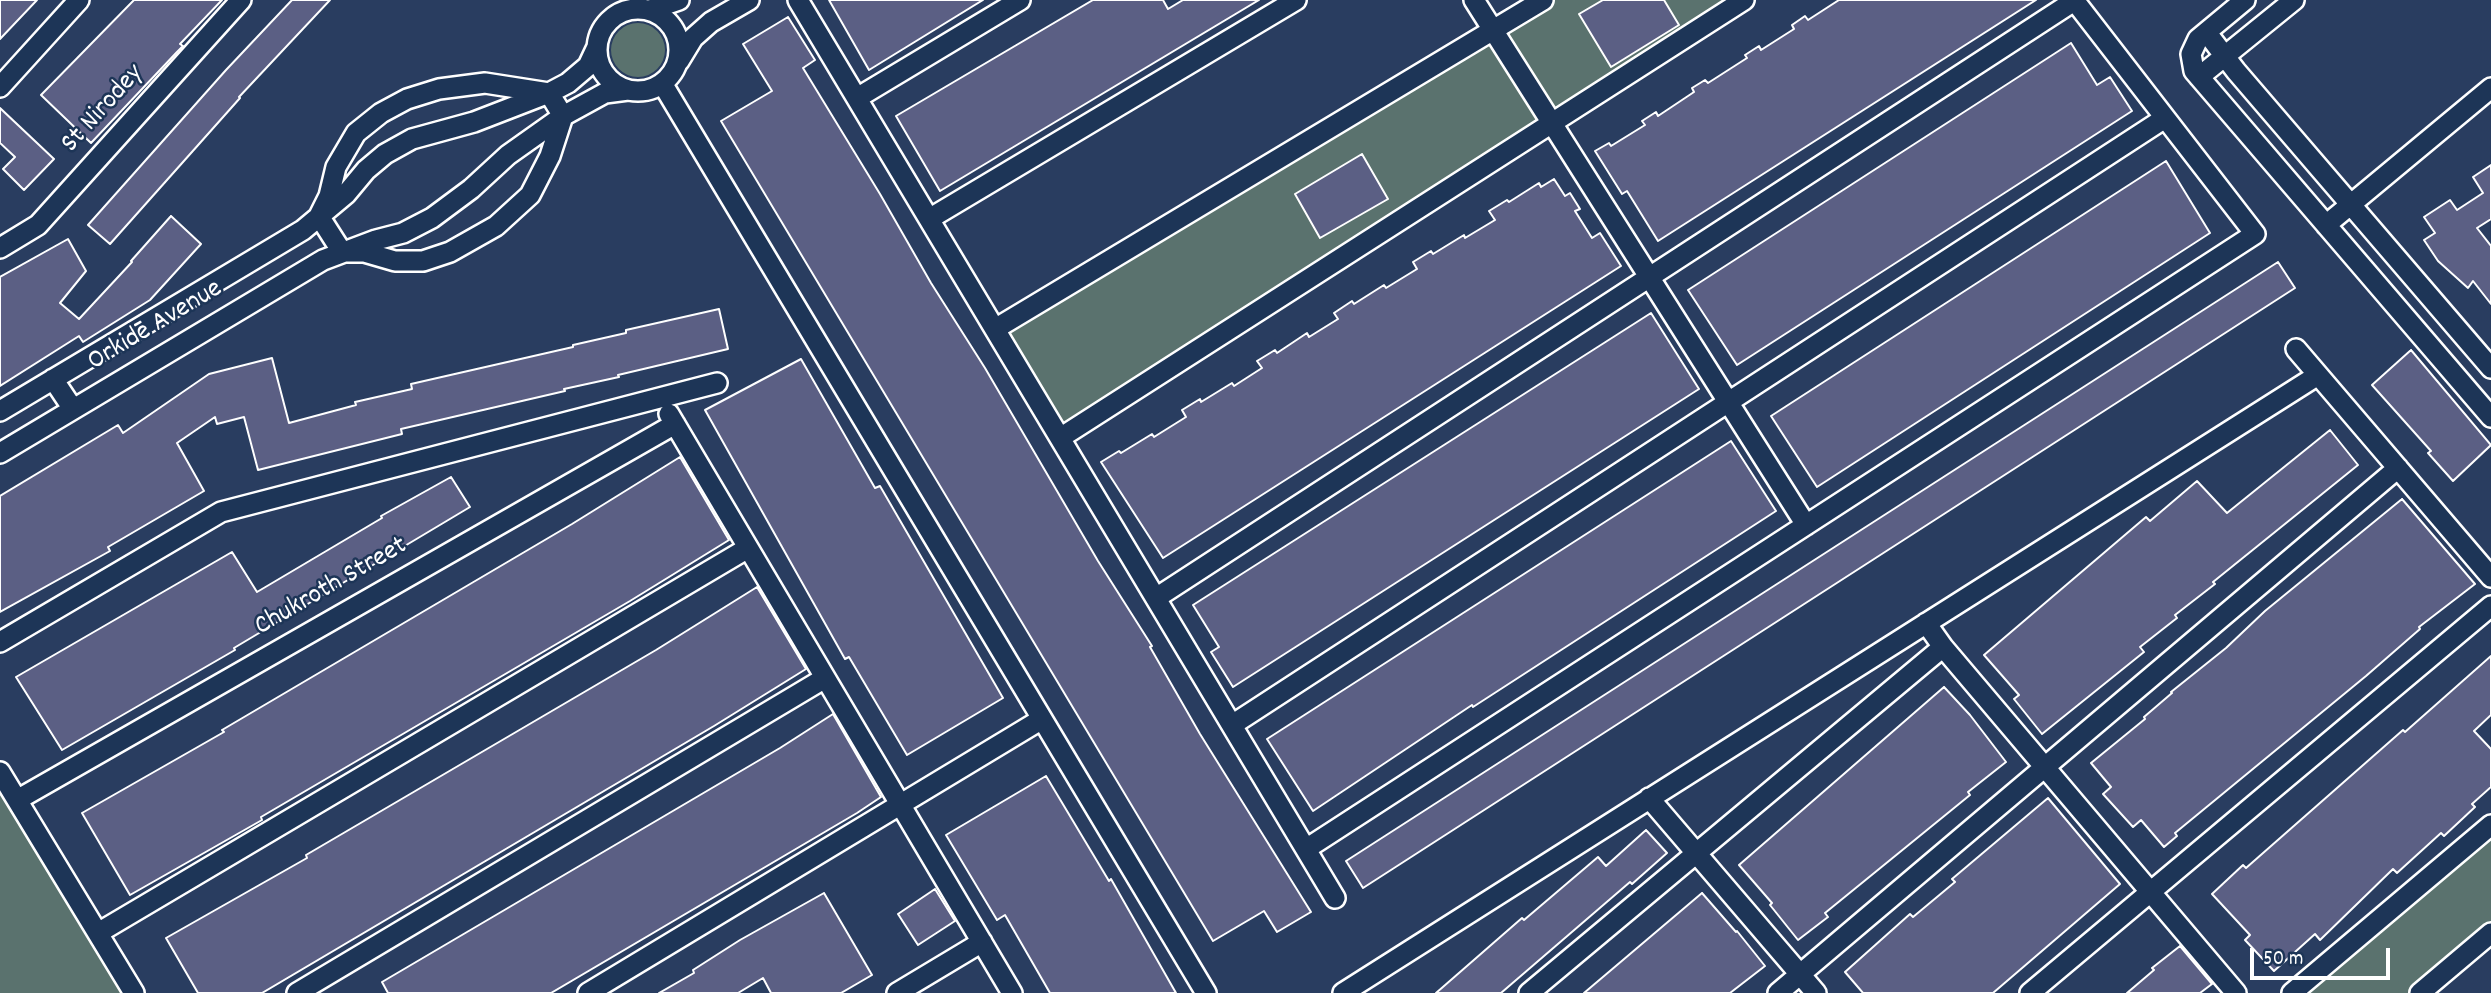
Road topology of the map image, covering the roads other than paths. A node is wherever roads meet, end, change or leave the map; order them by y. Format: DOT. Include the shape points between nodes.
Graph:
graph roads {
  1 [pos="79,0"];
  2 [pos="241,0"];
  3 [pos="679,0"];
  4 [pos="749,0"];
  5 [pos="798,0"];
  6 [pos="1020,0"];
  7 [pos="1296,0"];
  8 [pos="1474,0"];
  9 [pos="1543,0"];
  10 [pos="1744,0"];
  11 [pos="2245,0"];
  12 [pos="2294,0"];
  13 [pos="2074,1"];
  14 [pos="612,7"];
  15 [pos="650,10"];
  16 [pos="1493,30"];
  17 [pos="2207,33"];
  18 [pos="597,47"];
  19 [pos="2225,57"];
  20 [pos="676,64"];
  21 [pos="2199,77"];
  22 [pos="662,83"];
  23 [pos="0,87"];
  24 [pos="2491,88"];
  25 [pos="628,90"];
  26 [pos="549,93"];
  27 [pos="857,98"];
  28 [pos="563,116"];
  29 [pos="2165,118"];
  30 [pos="1552,123"];
  31 [pos="2350,204"];
  32 [pos="319,216"];
  33 [pos="929,219"];
  34 [pos="2326,225"];
  35 [pos="0,248"];
  36 [pos="342,252"];
  37 [pos="1649,277"];
  38 [pos="995,329"];
  39 [pos="2296,349"];
  40 [pos="2489,363"];
  41 [pos="2318,375"];
  42 [pos="54,379"];
  43 [pos="717,383"];
  44 [pos="2462,383"];
  45 [pos="659,398"];
  46 [pos="1728,402"];
  47 [pos="73,409"];
  48 [pos="0,411"];
  49 [pos="2491,417"];
  50 [pos="675,424"];
  51 [pos="1060,438"];
  52 [pos="0,453"];
  53 [pos="2398,468"];
  54 [pos="1806,525"];
  55 [pos="748,548"];
  56 [pos="2491,577"];
  57 [pos="1156,598"];
  58 [pos="2491,606"];
  59 [pos="1926,622"];
  60 [pos="0,642"];
  61 [pos="1943,647"];
  62 [pos="825,678"];
  63 [pos="1042,719"];
  64 [pos="1232,725"];
  65 [pos="2045,767"];
  66 [pos="0,772"];
  67 [pos="1649,798"];
  68 [pos="18,800"];
  69 [pos="899,803"];
  70 [pos="2491,825"];
  71 [pos="1306,849"];
  72 [pos="1697,855"];
  73 [pos="2150,892"];
  74 [pos="1335,898"];
  75 [pos="97,933"];
  76 [pos="2491,933"];
  77 [pos="982,942"];
  78 [pos="1800,974"];
  79 [pos="134,993"];
  80 [pos="297,993"];
  81 [pos="588,993"];
  82 [pos="897,993"];
  83 [pos="1012,993"];
  84 [pos="1206,993"];
  85 [pos="1343,993"];
  86 [pos="1529,993"];
  87 [pos="1778,993"];
  88 [pos="1816,993"];
  89 [pos="2030,993"];
  90 [pos="2236,993"];
  91 [pos="2292,993"];
  92 [pos="2420,993"];
  1 -- 23 [label="street"];
  2 -- 35 [label="street, St Nirodey" via="38,225"];
  3 -- 15 [label="street"];
  4 -- 20 [label="street" via="711,22 693,38"];
  5 -- 27 [label="street"];
  6 -- 27 [label="street"];
  7 -- 33 [label="street"];
  8 -- 16 [label="street"];
  9 -- 16 [label="street"];
  10 -- 30 [label="street"];
  11 -- 17 [label="street"];
  12 -- 19 [label="street"];
  13 -- 29 [label="street"];
  13 -- 37 [label="street"];
  14 -- 15 [label="street"];
  14 -- 18 [label="street"];
  15 -- 20 [label="street" via="674,30"];
  16 -- 30 [label="street"];
  16 -- 38 [label="street"];
  17 -- 19 [label="street"];
  17 -- 21 [label="street" via="2198,39 2191,54"];
  18 -- 25 [label="street" via="597,58 608,79"];
  18 -- 26 [label="street, Orkidē Avenue" via="588,66"];
  19 -- 21 [label="street"];
  19 -- 31 [label="street"];
  20 -- 22 [label="street"];
  21 -- 34 [label="street"];
  22 -- 25 [label="street"];
  22 -- 63 [label="street"];
  24 -- 31 [label="street"];
  25 -- 28 [label="street, Orkidē Avenue" via="605,93"];
  26 -- 28 [label="street"];
  26 -- 32 [label="street, Orkidē Avenue" via="474,122 412,139 385,154"];
  26 -- 32 [label="street" via="485,83 407,99 356,133 336,167"];
  27 -- 33 [label="street"];
  28 -- 36 [label="street, Orkidē Avenue" via="432,218 403,233"];
  28 -- 36 [label="street" via="530,195 496,226 424,261"];
  29 -- 46 [label="street"];
  29 -- 54 [label="street" via="2255,234"];
  30 -- 37 [label="street"];
  30 -- 51 [label="street"];
  31 -- 34 [label="street"];
  31 -- 40 [label="street"];
  32 -- 36 [label="street"];
  32 -- 42 [label="street, Orkidē Avenue" via="303,230"];
  33 -- 38 [label="street"];
  34 -- 44 [label="street"];
  36 -- 47 [label="street, Orkidē Avenue"];
  37 -- 46 [label="street"];
  37 -- 57 [label="street"];
  38 -- 51 [label="street"];
  39 -- 41 [label="street"];
  40 -- 44 [label="street"];
  41 -- 53 [label="street"];
  41 -- 59 [label="street"];
  42 -- 47 [label="street"];
  42 -- 48 [label="street, Orkidē Avenue"];
  43 -- 45 [label="street"];
  44 -- 49 [label="street"];
  45 -- 50 [label="street"];
  45 -- 60 [label="street" via="220,512"];
  46 -- 54 [label="street"];
  46 -- 64 [label="street"];
  47 -- 52 [label="street, Orkidē Avenue"];
  50 -- 55 [label="street"];
  50 -- 68 [label="street, Chukroth Street"];
  51 -- 57 [label="street"];
  53 -- 56 [label="street"];
  53 -- 65 [label="street"];
  54 -- 71 [label="street"];
  55 -- 62 [label="street"];
  55 -- 75 [label="street"];
  57 -- 64 [label="street"];
  58 -- 73 [label="street"];
  59 -- 61 [label="street"];
  59 -- 67 [label="street"];
  61 -- 65 [label="street"];
  61 -- 72 [label="street"];
  62 -- 69 [label="street"];
  62 -- 80 [label="street"];
  63 -- 69 [label="street"];
  63 -- 84 [label="street"];
  64 -- 71 [label="street"];
  65 -- 73 [label="street"];
  65 -- 78 [label="street"];
  66 -- 68 [label="street"];
  67 -- 72 [label="street"];
  67 -- 85 [label="street"];
  68 -- 75 [label="street"];
  69 -- 77 [label="street"];
  69 -- 81 [label="street"];
  70 -- 91 [label="street"];
  71 -- 74 [label="street"];
  72 -- 78 [label="street"];
  72 -- 86 [label="street"];
  73 -- 89 [label="street"];
  73 -- 90 [label="street"];
  75 -- 79 [label="street"];
  76 -- 92 [label="street"];
  77 -- 82 [label="street"];
  77 -- 83 [label="street"];
  78 -- 87 [label="street"];
  78 -- 88 [label="street"];
}
